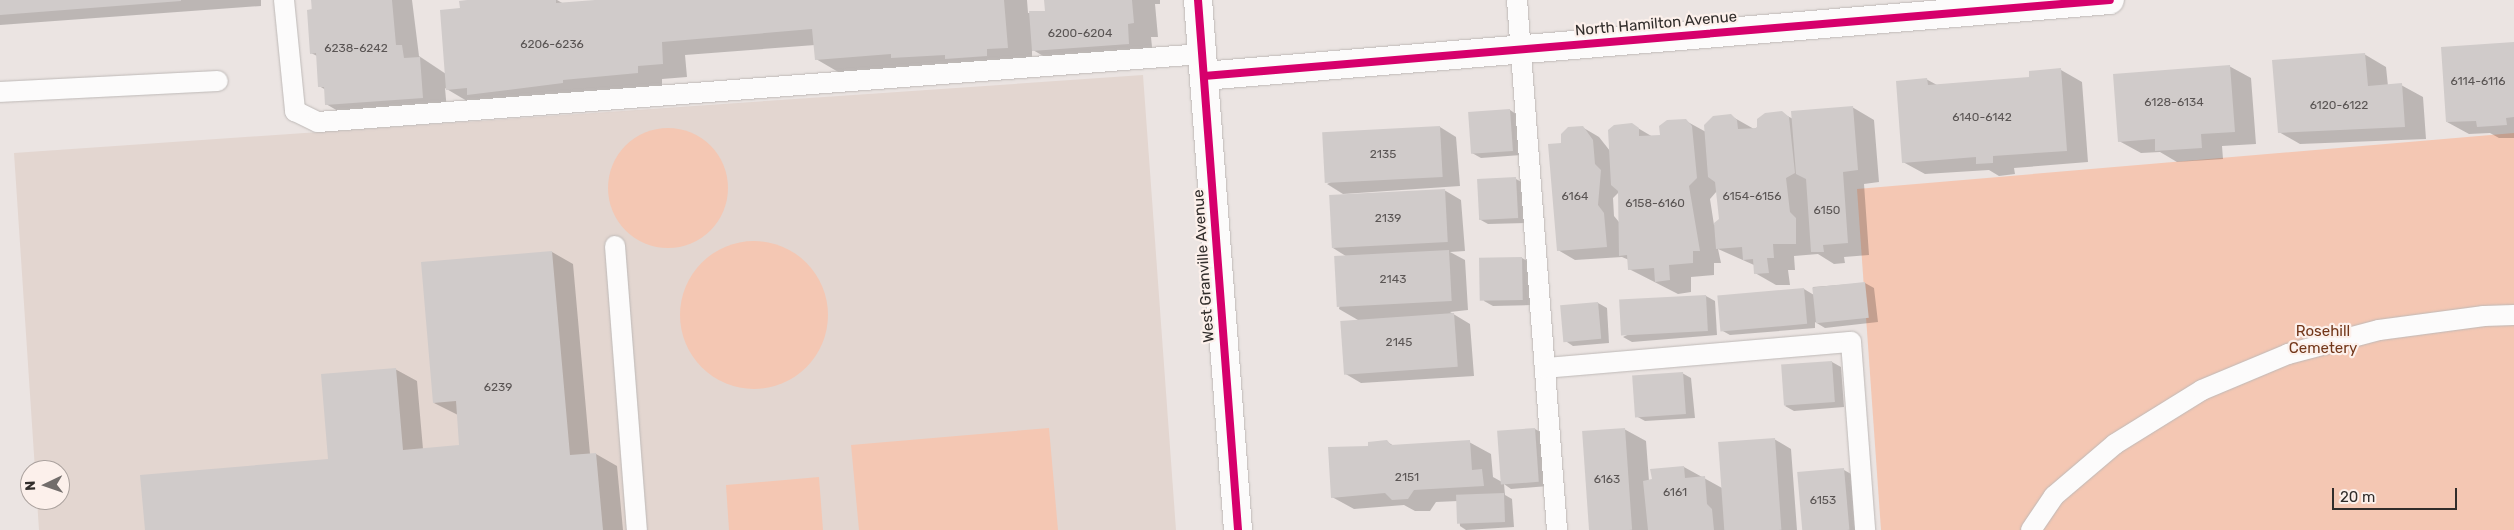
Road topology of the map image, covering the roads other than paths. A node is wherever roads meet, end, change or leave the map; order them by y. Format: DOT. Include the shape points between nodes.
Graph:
graph roads {
  1 [pos="284,0"];
  2 [pos="1198,0"];
  3 [pos="1517,0"];
  4 [pos="2110,0"];
  5 [pos="2017,4"];
  6 [pos="1520,49"];
  7 [pos="1203,65"];
  8 [pos="218,81"];
  9 [pos="0,92"];
  10 [pos="615,246"];
  11 [pos="2514,315"];
  12 [pos="1545,368"];
  13 [pos="637,530"];
  14 [pos="1238,530"];
  15 [pos="1557,530"];
  16 [pos="1865,530"];
  17 [pos="2031,530"];
  1 -- 7 [label="lane" via="295,111 318,122"];
  2 -- 7 [label="street, West Granville Avenue"];
  3 -- 6 [label="lane"];
  4 -- 5 [label="street, North Hamilton Avenue"];
  5 -- 6 [label="street, North Hamilton Avenue"];
  6 -- 7 [label="street, North Hamilton Avenue"];
  6 -- 12 [label="lane"];
  7 -- 14 [label="street, West Granville Avenue"];
  8 -- 9 [label="lane"];
  10 -- 13 [label="lane"];
  11 -- 17 [label="lane" via="2379,330 2288,354 2202,390 2115,444 2054,496"];
  12 -- 15 [label="lane"];
  12 -- 16 [label="lane" via="1851,342"];
}
